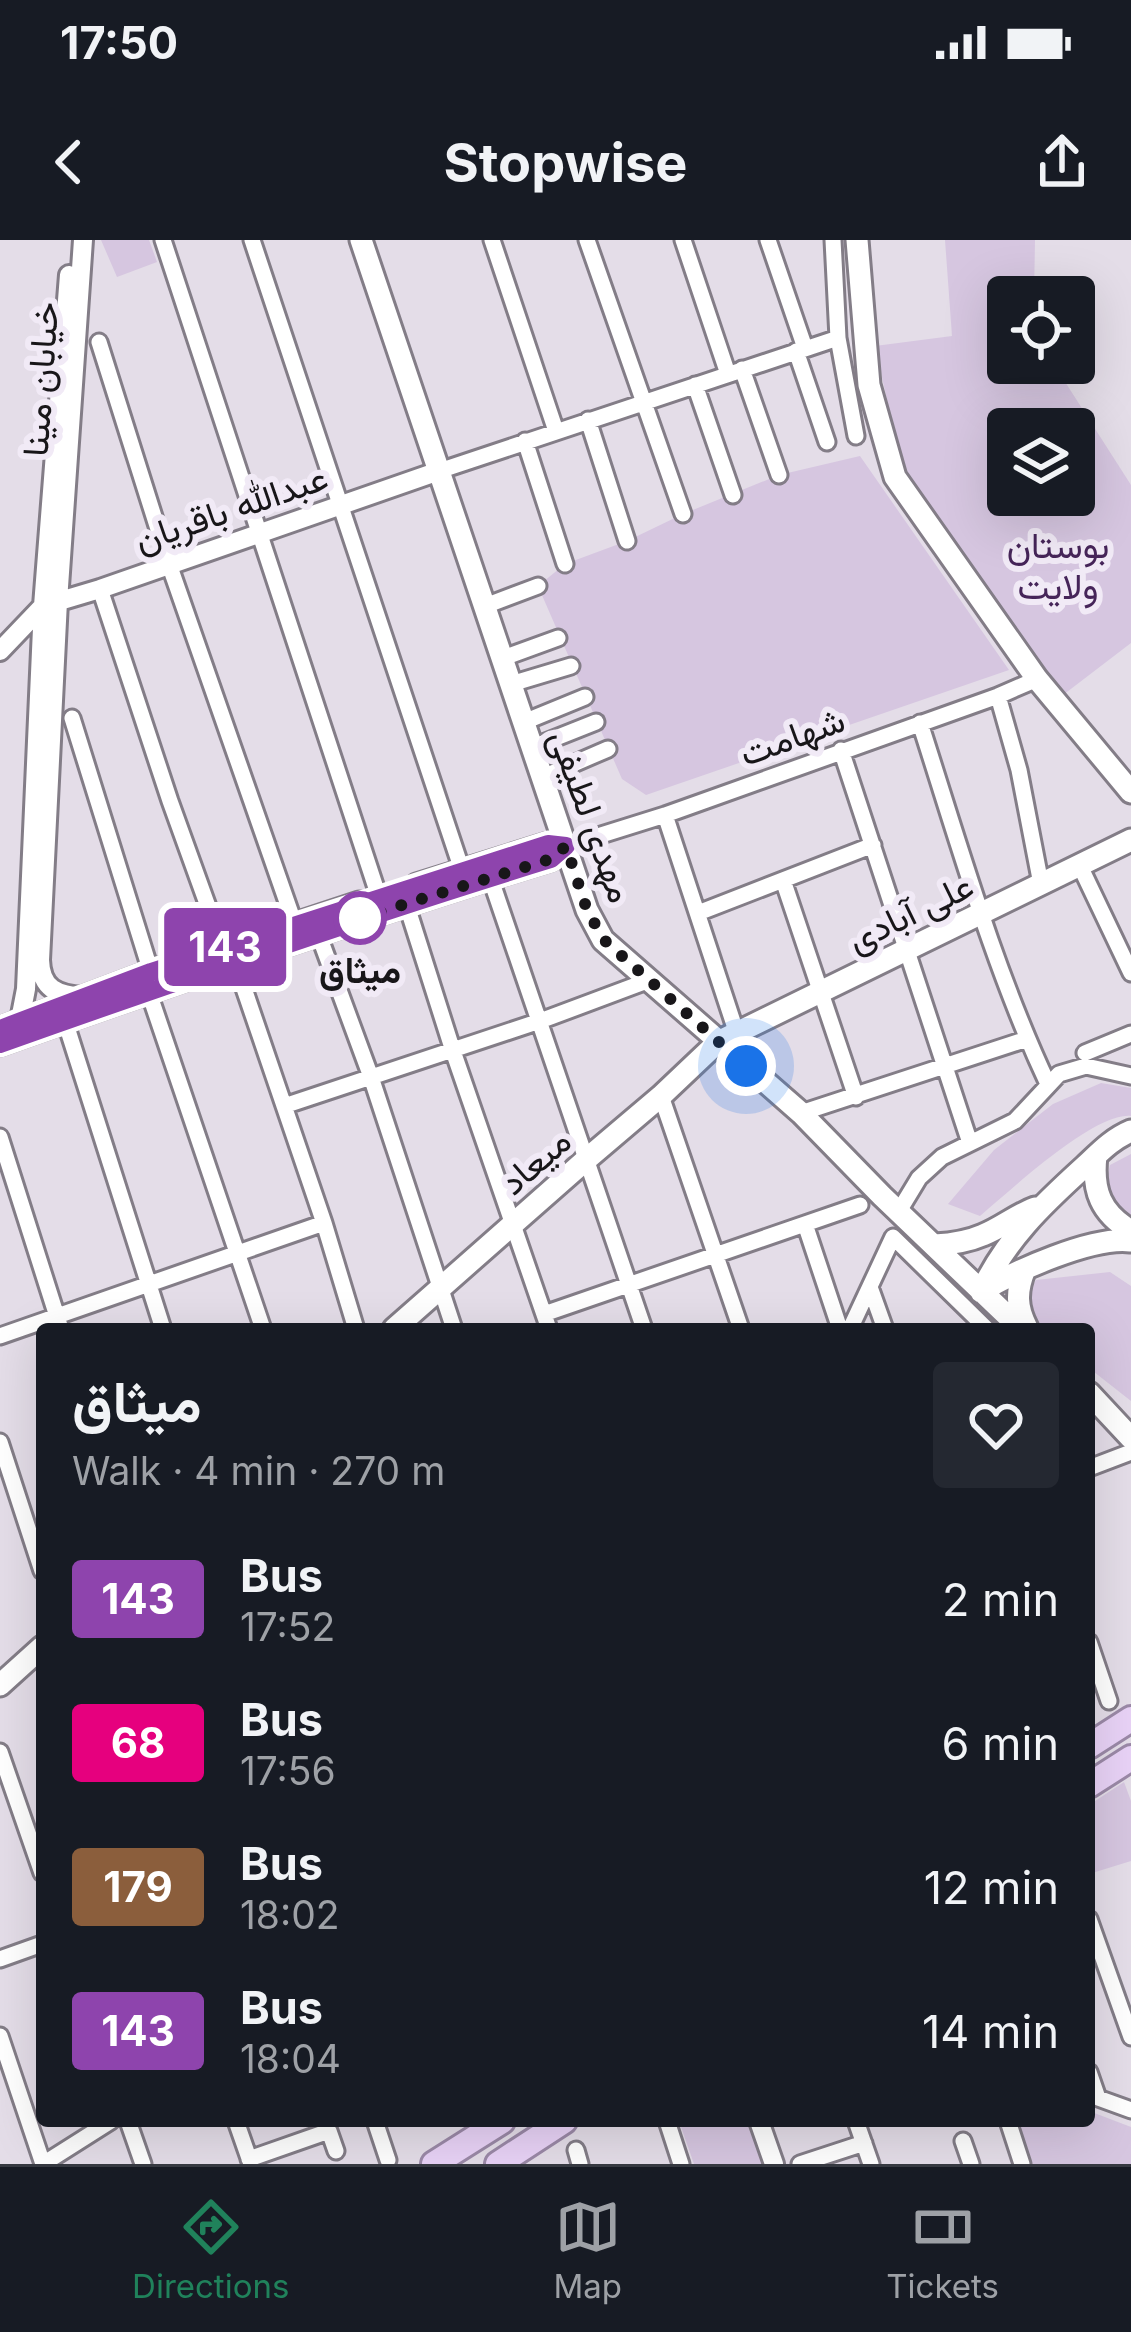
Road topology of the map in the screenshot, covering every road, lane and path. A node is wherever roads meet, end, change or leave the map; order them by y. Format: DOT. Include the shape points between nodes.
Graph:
graph roads {
  1 [pos="73,240"];
  2 [pos="83,240"];
  3 [pos="163,240"];
  4 [pos="252,240"];
  5 [pos="361,240"];
  6 [pos="492,240"];
  7 [pos="587,240"];
  8 [pos="683,240"];
  9 [pos="768,240"];
  10 [pos="833,240"];
  11 [pos="857,240"];
  12 [pos="838,338"];
  13 [pos="99,342"];
  14 [pos="801,350"];
  15 [pos="735,372"];
  16 [pos="695,385"];
  17 [pos="643,402"];
  18 [pos="588,420"];
  19 [pos="556,431"];
  20 [pos="856,436"];
  21 [pos="525,441"];
  22 [pos="827,442"];
  23 [pos="439,471"];
  24 [pos="778,475"];
  25 [pos="733,495"];
  26 [pos="339,506"];
  27 [pos="682,514"];
  28 [pos="258,534"];
  29 [pos="627,541"];
  30 [pos="565,564"];
  31 [pos="170,565"];
  32 [pos="538,586"];
  33 [pos="100,589"];
  34 [pos="51,603"];
  35 [pos="485,606"];
  36 [pos="558,638"];
  37 [pos="0,651"];
  38 [pos="502,658"];
  39 [pos="571,666"];
  40 [pos="1037,680"];
  41 [pos="511,684"];
  42 [pos="998,696"];
  43 [pos="585,698"];
  44 [pos="72,718"];
  45 [pos="524,722"];
  46 [pos="596,722"];
  47 [pos="920,723"];
  48 [pos="532,747"];
  49 [pos="608,749"];
  50 [pos="841,750"];
  51 [pos="543,776"];
  52 [pos="1131,792"];
  53 [pos="665,814"];
  54 [pos="1131,840"];
  55 [pos="873,845"];
  56 [pos="566,846"];
  57 [pos="1080,866"];
  58 [pos="462,870"];
  59 [pos="490,878"];
  60 [pos="784,880"];
  61 [pos="1041,884"];
  62 [pos="379,897"];
  63 [pos="406,903"];
  64 [pos="698,913"];
  65 [pos="982,914"];
  66 [pos="295,925"];
  67 [pos="318,932"];
  68 [pos="908,950"];
  69 [pos="229,955"];
  70 [pos="1131,973"];
  71 [pos="149,981"];
  72 [pos="647,981"];
  73 [pos="819,994"];
  74 [pos="83,998"];
  75 [pos="65,1021"];
  76 [pos="540,1021"];
  77 [pos="15,1028"];
  78 [pos="1131,1034"];
  79 [pos="728,1038"];
  80 [pos="1027,1039"];
  81 [pos="0,1044"];
  82 [pos="453,1051"];
  83 [pos="1085,1053"];
  84 [pos="945,1067"];
  85 [pos="1131,1076"];
  86 [pos="371,1077"];
  87 [pos="1048,1084"];
  88 [pos="661,1096"];
  89 [pos="856,1097"];
  90 [pos="284,1106"];
  91 [pos="801,1113"];
  92 [pos="1131,1131"];
  93 [pos="0,1136"];
  94 [pos="970,1143"];
  95 [pos="1096,1156"];
  96 [pos="588,1158"];
  97 [pos="860,1205"];
  98 [pos="1041,1206"];
  99 [pos="899,1211"];
  100 [pos="324,1223"];
  101 [pos="513,1224"];
  102 [pos="806,1224"];
  103 [pos="1131,1231"];
  104 [pos="1131,1241"];
  105 [pos="935,1245"];
  106 [pos="236,1254"];
  107 [pos="716,1255"];
  108 [pos="1025,1269"];
  109 [pos="148,1285"];
  110 [pos="629,1285"];
  111 [pos="441,1287"];
  112 [pos="870,1287"];
  113 [pos="973,1300"];
  114 [pos="546,1322"];
  115 [pos="58,1323"];
  116 [pos="162,1323"];
  117 [pos="261,1323"];
  118 [pos="354,1323"];
  119 [pos="401,1323"];
  120 [pos="452,1323"];
  121 [pos="642,1323"];
  122 [pos="739,1323"];
  123 [pos="838,1323"];
  124 [pos="853,1323"];
  125 [pos="883,1323"];
  126 [pos="984,1323"];
  127 [pos="1013,1323"];
  128 [pos="1022,1323"];
  129 [pos="36,1328"];
  130 [pos="0,1336"];
  131 [pos="1095,1399"];
  132 [pos="1131,1438"];
  133 [pos="0,1442"];
  134 [pos="1131,1452"];
  135 [pos="1095,1466"];
  136 [pos="36,1552"];
  137 [pos="36,1652"];
  138 [pos="1095,1654"];
  139 [pos="0,1685"];
  140 [pos="1120,1702"];
  141 [pos="1131,1719"];
  142 [pos="1095,1742"];
  143 [pos="0,1752"];
  144 [pos="1131,1758"];
  145 [pos="1095,1781"];
  146 [pos="36,1856"];
  147 [pos="1095,1936"];
  148 [pos="36,1946"];
  149 [pos="0,1959"];
  150 [pos="0,2036"];
  151 [pos="1131,2037"];
  152 [pos="6,2075"];
  153 [pos="1095,2100"];
  154 [pos="1131,2110"];
  155 [pos="102,2127"];
  156 [pos="130,2127"];
  157 [pos="238,2127"];
  158 [pos="377,2127"];
  159 [pos="493,2127"];
  160 [pos="556,2127"];
  161 [pos="669,2127"];
  162 [pos="760,2127"];
  163 [pos="858,2127"];
  164 [pos="1013,2127"];
  165 [pos="963,2140"];
  166 [pos="864,2144"];
  167 [pos="336,2152"];
  168 [pos="388,2159"];
  169 [pos="250,2162"];
  170 [pos="43,2164"];
  171 [pos="143,2164"];
  172 [pos="434,2164"];
  173 [pos="498,2164"];
  174 [pos="681,2164"];
  175 [pos="774,2164"];
  176 [pos="800,2164"];
  177 [pos="871,2164"];
  178 [pos="970,2164"];
  179 [pos="1022,2164"];
  1 -- 34 [label="street, خیابان مینا"];
  2 -- 34 [label="street, خیابان مینا"];
  3 -- 28 [label="street"];
  4 -- 26 [label="street"];
  5 -- 23 [label="main road, مهدی لطیفی"];
  6 -- 19 [label="street"];
  7 -- 17 [label="street"];
  8 -- 15 [label="street"];
  9 -- 14 [label="street"];
  10 -- 12 [label="street"];
  11 -- 40 [label="main road" via="869,386 895,477"];
  12 -- 14 [label="street"];
  12 -- 20 [label="street"];
  13 -- 31 [label="street"];
  14 -- 15 [label="street"];
  14 -- 22 [label="street"];
  15 -- 16 [label="street"];
  15 -- 24 [label="street"];
  16 -- 17 [label="street"];
  16 -- 25 [label="street"];
  17 -- 18 [label="street"];
  17 -- 27 [label="street"];
  18 -- 19 [label="street"];
  18 -- 29 [label="street"];
  19 -- 21 [label="street"];
  21 -- 23 [label="street"];
  21 -- 30 [label="street"];
  23 -- 26 [label="street, عبدالله باقریان"];
  23 -- 35 [label="main road, مهدی لطیفی"];
  26 -- 28 [label="street, عبدالله باقریان"];
  26 -- 58 [label="street"];
  28 -- 31 [label="street, عبدالله باقریان"];
  28 -- 62 [label="street"];
  31 -- 33 [label="street, عبدالله باقریان"];
  31 -- 66 [label="street"];
  32 -- 35 [label="street"];
  33 -- 34 [label="street, عبدالله باقریان"];
  33 -- 69 [label="street"];
  34 -- 37 [label="street"];
  34 -- 74 [label="street, خیابان مینا" via="40,972 50,990"];
  34 -- 77 [label="street, خیابان مینا" via="26,988"];
  35 -- 38 [label="main road, مهدی لطیفی"];
  36 -- 38 [label="street"];
  38 -- 41 [label="main road, مهدی لطیفی"];
  39 -- 41 [label="street"];
  40 -- 42 [label="street, شهامت"];
  40 -- 52 [label="main road"];
  41 -- 45 [label="main road, مهدی لطیفی"];
  42 -- 47 [label="street, شهامت"];
  42 -- 61 [label="street"];
  43 -- 45 [label="street"];
  44 -- 71 [label="street"];
  45 -- 48 [label="main road, مهدی لطیفی"];
  46 -- 48 [label="street"];
  47 -- 50 [label="street, شهامت"];
  47 -- 65 [label="street"];
  48 -- 51 [label="main road, مهدی لطیفی"];
  49 -- 51 [label="street"];
  50 -- 53 [label="street, شهامت"];
  50 -- 55 [label="street"];
  51 -- 56 [label="main road, مهدی لطیفی"];
  53 -- 56 [label="street, شهامت"];
  53 -- 64 [label="street"];
  54 -- 57 [label="main road, علی آبادی"];
  55 -- 60 [label="street"];
  55 -- 68 [label="street"];
  56 -- 58 [label="main road"];
  56 -- 59 [label="main road" via="551,859"];
  56 -- 72 [label="main road, مهدی لطیفی" via="604,940"];
  57 -- 61 [label="main road, علی آبادی"];
  57 -- 70 [label="street"];
  58 -- 62 [label="main road"];
  59 -- 63 [label="main road"];
  59 -- 76 [label="street"];
  60 -- 64 [label="street"];
  60 -- 73 [label="street"];
  61 -- 65 [label="main road, علی آبادی"];
  62 -- 66 [label="main road"];
  63 -- 67 [label="main road"];
  63 -- 82 [label="street"];
  64 -- 79 [label="street"];
  65 -- 68 [label="main road, علی آبادی"];
  65 -- 80 [label="street"];
  66 -- 69 [label="main road"];
  67 -- 69 [label="main road"];
  67 -- 86 [label="street"];
  68 -- 73 [label="main road, علی آبادی"];
  68 -- 84 [label="street"];
  69 -- 71 [label="main road"];
  69 -- 90 [label="street"];
  71 -- 74 [label="main road"];
  71 -- 75 [label="main road"];
  71 -- 106 [label="street"];
  72 -- 76 [label="street"];
  72 -- 79 [label="main road, مهدی لطیفی"];
  73 -- 79 [label="main road, علی آبادی"];
  73 -- 89 [label="street"];
  74 -- 77 [label="main road"];
  75 -- 77 [label="main road"];
  75 -- 109 [label="street"];
  76 -- 82 [label="street"];
  76 -- 96 [label="street"];
  77 -- 81 [label="main road"];
  78 -- 83 [label="street"];
  79 -- 88 [label="main road, میعاد"];
  79 -- 91 [label="main road, مهدی لطیفی"];
  80 -- 84 [label="street"];
  80 -- 87 [label="street"];
  82 -- 86 [label="street"];
  82 -- 101 [label="street"];
  84 -- 89 [label="street"];
  84 -- 94 [label="street"];
  85 -- 87 [label="street" via="1085,1066"];
  86 -- 90 [label="street"];
  86 -- 111 [label="street"];
  87 -- 94 [label="street" via="1015,1121"];
  88 -- 96 [label="main road, میعاد"];
  88 -- 107 [label="street"];
  89 -- 91 [label="street"];
  90 -- 100 [label="street"];
  91 -- 99 [label="main road, مهدی لطیفی"];
  92 -- 95 [label="main road"];
  93 -- 115 [label="street"];
  94 -- 99 [label="street" via="919,1178"];
  95 -- 98 [label="main road"];
  95 -- 103 [label="main road" via="1102,1207"];
  96 -- 101 [label="main road, میعاد"];
  96 -- 110 [label="street"];
  97 -- 102 [label="street"];
  98 -- 105 [label="main road" via="987,1234"];
  98 -- 113 [label="main road"];
  99 -- 105 [label="main road, مهدی لطیفی"];
  100 -- 106 [label="street"];
  100 -- 118 [label="street"];
  101 -- 111 [label="main road, میعاد"];
  101 -- 114 [label="street"];
  102 -- 107 [label="street"];
  102 -- 123 [label="street"];
  104 -- 108 [label="main road" via="1102,1241"];
  105 -- 113 [label="main road, مهدی لطیفی"];
  106 -- 109 [label="street"];
  106 -- 117 [label="street"];
  107 -- 110 [label="street"];
  107 -- 122 [label="street"];
  108 -- 113 [label="main road"];
  108 -- 128 [label="main road" via="1018,1286"];
  109 -- 115 [label="street"];
  109 -- 116 [label="street"];
  110 -- 114 [label="street"];
  110 -- 121 [label="street"];
  111 -- 119 [label="main road, میعاد"];
  111 -- 120 [label="street"];
  112 -- 113 [label="street" via="893,1237"];
  112 -- 124 [label="street"];
  112 -- 125 [label="street"];
  113 -- 126 [label="street"];
  113 -- 127 [label="main road, مهدی لطیفی"];
  129 -- 130 [label="street"];
  131 -- 132 [label="main road"];
  133 -- 136 [label="street"];
  134 -- 135 [label="street"];
  137 -- 139 [label="main road"];
  138 -- 140 [label="street"];
  140 -- 142 [label="main road"];
  141 -- 142 [label="highway"];
  143 -- 146 [label="street"];
  144 -- 145 [label="highway"];
  147 -- 151 [label="street"];
  148 -- 149 [label="street"];
  150 -- 152 [label="street"];
  152 -- 170 [label="street"];
  153 -- 154 [label="street"];
  155 -- 170 [label="street"];
  156 -- 171 [label="street"];
  157 -- 169 [label="street"];
  158 -- 168 [label="street"];
  159 -- 172 [label="highway"];
  160 -- 173 [label="highway"];
  161 -- 174 [label="street"];
  162 -- 175 [label="street"];
  163 -- 166 [label="street"];
  164 -- 179 [label="street"];
  165 -- 178 [label="street"];
  166 -- 176 [label="street"];
  166 -- 177 [label="street"];
  167 -- 169 [label="street" via="328,2131"];
}
